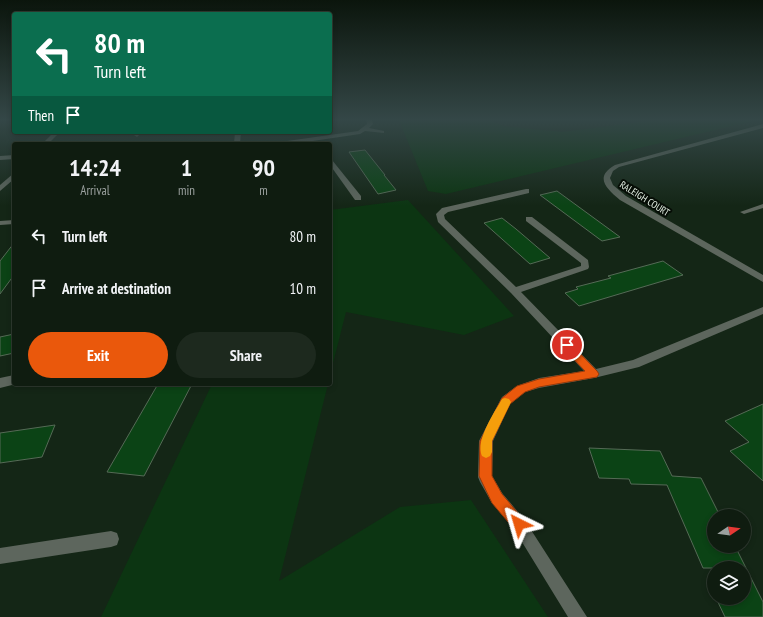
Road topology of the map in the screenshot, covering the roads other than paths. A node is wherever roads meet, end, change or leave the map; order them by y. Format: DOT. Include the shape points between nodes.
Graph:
graph roads {
  1 [pos="680,149"];
  2 [pos="12,157"];
  3 [pos="0,158"];
  4 [pos="332,164"];
  5 [pos="11,181"];
  6 [pos="0,189"];
  7 [pos="526,192"];
  8 [pos="358,198"];
  9 [pos="763,206"];
  10 [pos="744,212"];
  11 [pos="529,219"];
  12 [pos="12,222"];
  13 [pos="0,223"];
  14 [pos="763,279"];
  15 [pos="514,291"];
  16 [pos="763,310"];
  17 [pos="594,374"];
  18 [pos="12,380"];
  19 [pos="0,383"];
  20 [pos="111,539"];
  21 [pos="0,556"];
  22 [pos="578,617"];
  1 -- 14 [label="street, RALEIGH COURT" via="617,166 608,171 607,181 623,198"];
  2 -- 3 [label="street"];
  4 -- 8 [label="street"];
  5 -- 6 [label="street"];
  7 -- 15 [label="street" via="445,210 440,214 441,220"];
  9 -- 10 [label="street"];
  11 -- 15 [label="street" via="585,262 585,268"];
  12 -- 13 [label="street"];
  15 -- 17 [label="street"];
  16 -- 17 [label="street" via="635,364"];
  17 -- 22 [label="street" via="539,383 521,389 506,401 486,441 485,476 497,498 519,524"];
  18 -- 19 [label="street"];
  20 -- 21 [label="street"];
}
